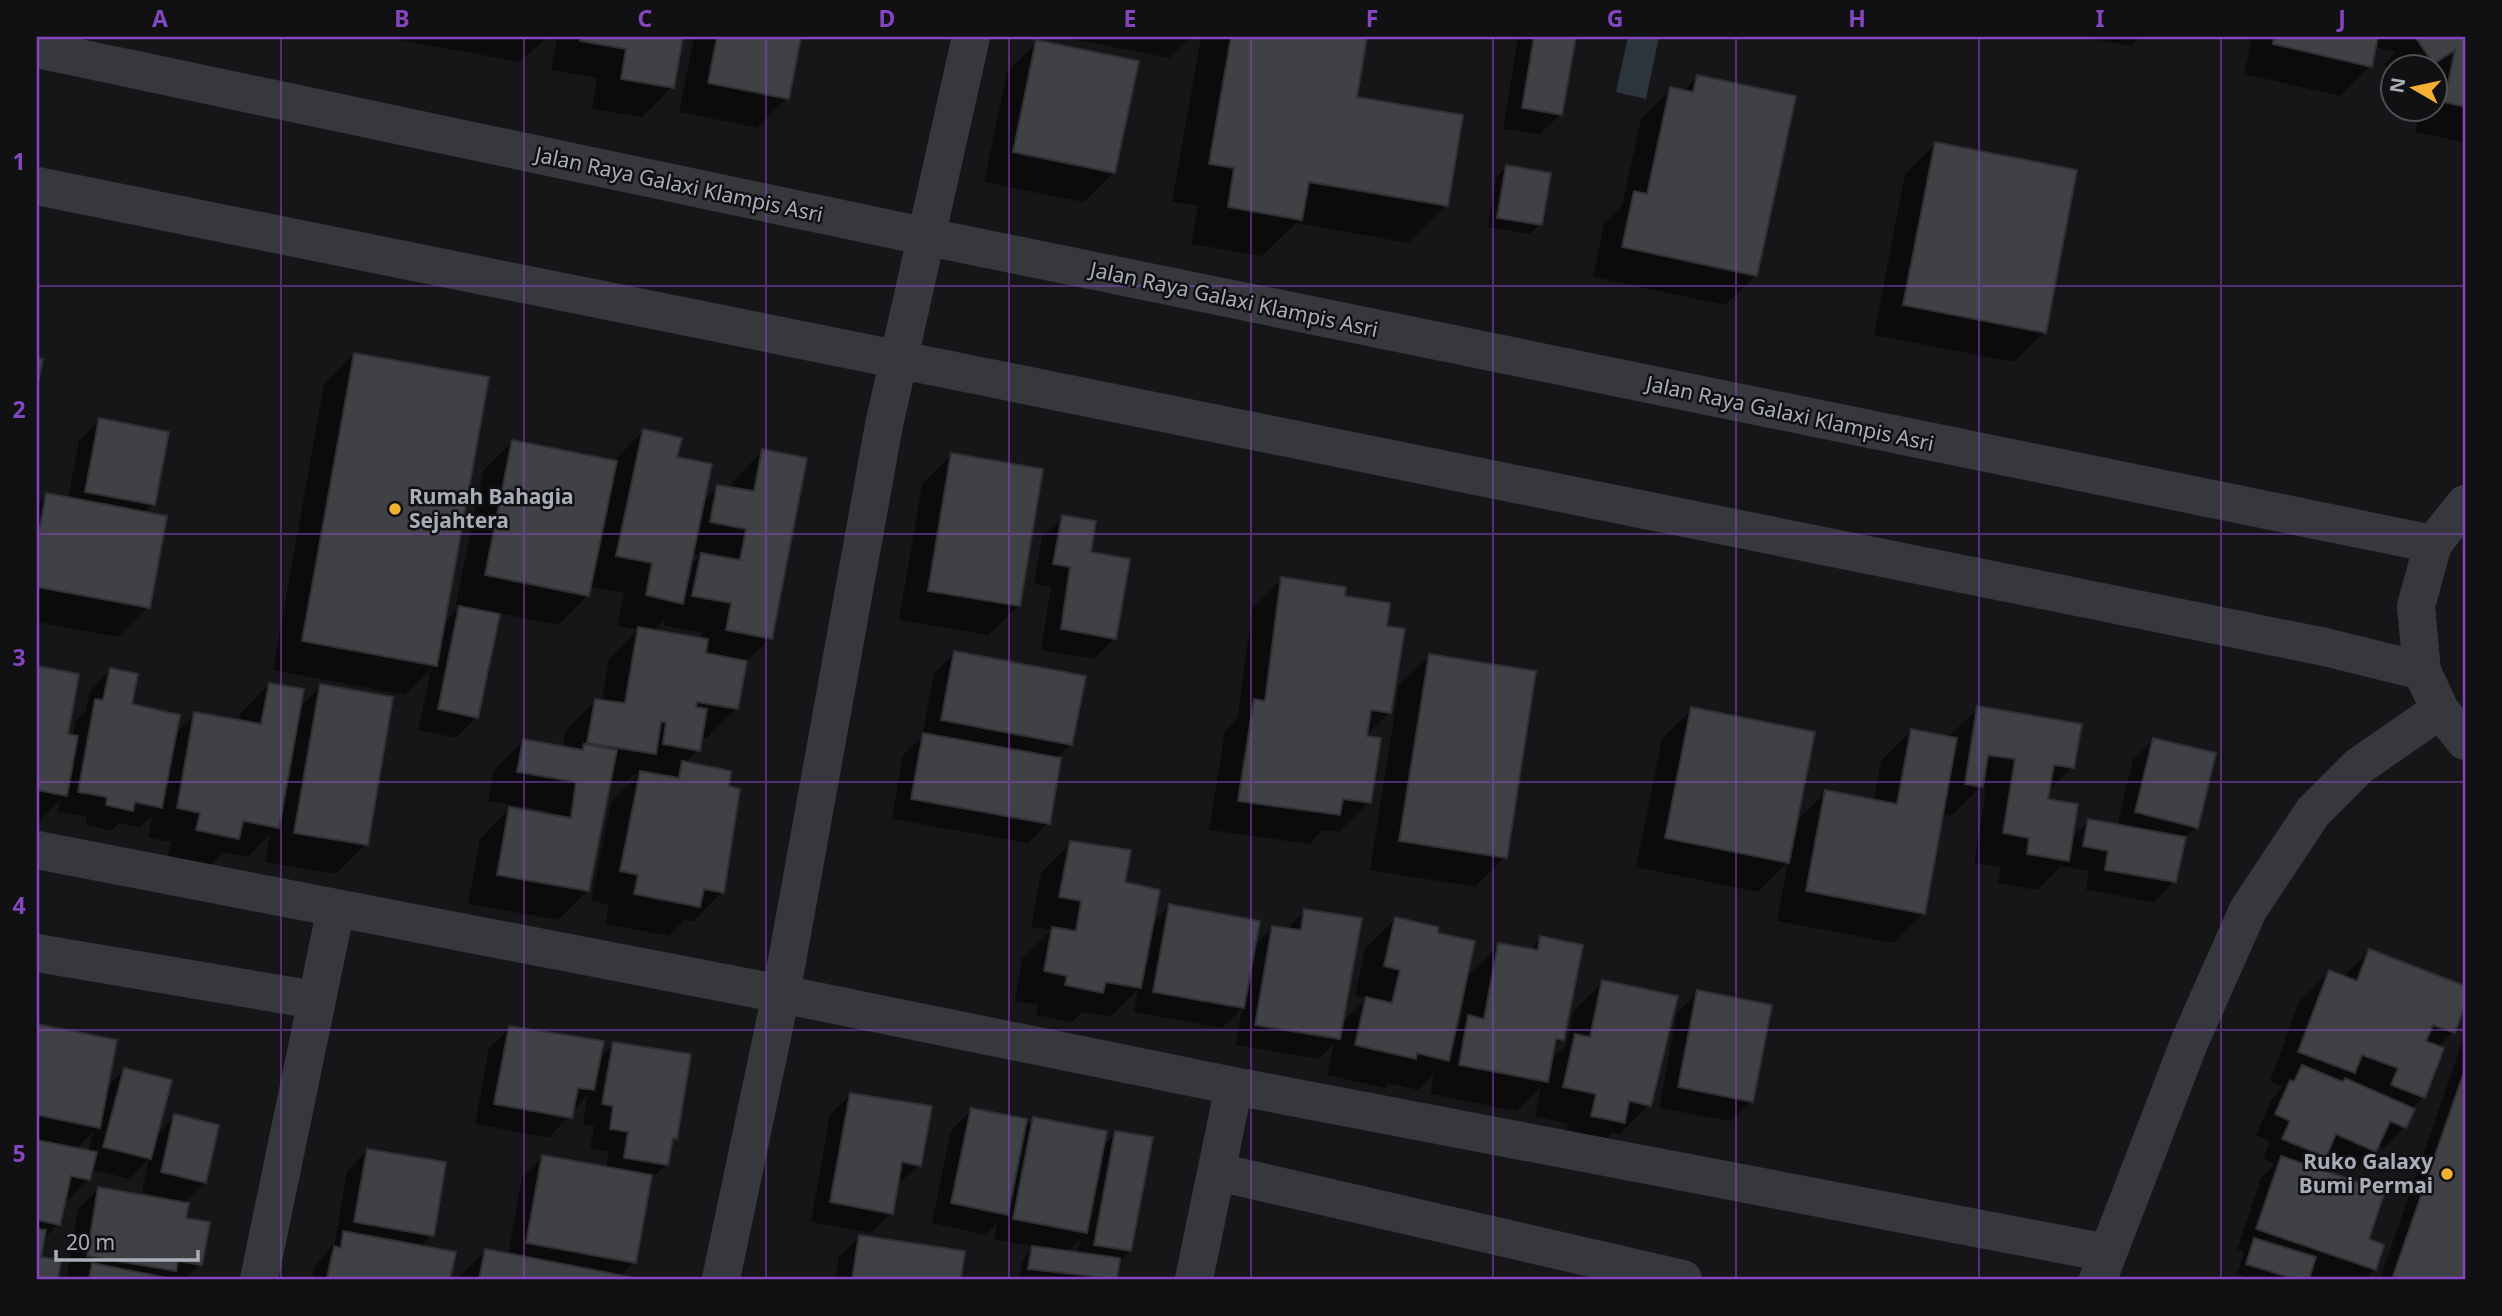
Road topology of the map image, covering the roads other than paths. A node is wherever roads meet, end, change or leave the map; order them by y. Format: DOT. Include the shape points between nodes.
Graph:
graph roads {
  1 [pos="971,37"];
  2 [pos="37,49"];
  3 [pos="37,186"];
  4 [pos="928,237"];
  5 [pos="901,360"];
  6 [pos="2465,504"];
  7 [pos="2433,544"];
  8 [pos="2422,671"];
  9 [pos="2440,710"];
  10 [pos="2465,741"];
  11 [pos="37,850"];
  12 [pos="336,908"];
  13 [pos="37,953"];
  14 [pos="781,994"];
  15 [pos="315,1000"];
  16 [pos="1234,1086"];
  17 [pos="1218,1172"];
  18 [pos="2103,1266"];
  19 [pos="1635,1274"];
  20 [pos="259,1279"];
  21 [pos="721,1279"];
  22 [pos="1194,1279"];
  23 [pos="1683,1279"];
  1 -- 4 [label="street"];
  2 -- 4 [label="street, Jalan Raya Galaxi Klampis Asri"];
  3 -- 5 [label="street"];
  4 -- 5 [label="street"];
  4 -- 7 [label="street, Jalan Raya Galaxi Klampis Asri"];
  5 -- 8 [label="street" via="2298,642"];
  5 -- 14 [label="street" via="884,425"];
  6 -- 7 [label="street"];
  7 -- 8 [label="street" via="2416,606"];
  8 -- 9 [label="street"];
  9 -- 10 [label="street"];
  9 -- 18 [label="street" via="2358,766 2313,812 2248,909 2189,1043"];
  11 -- 12 [label="street"];
  12 -- 14 [label="street"];
  12 -- 15 [label="street"];
  13 -- 15 [label="street"];
  14 -- 16 [label="street"];
  14 -- 21 [label="street"];
  15 -- 20 [label="street"];
  16 -- 17 [label="street"];
  16 -- 18 [label="street"];
  17 -- 19 [label="street"];
  17 -- 22 [label="street"];
  19 -- 23 [label="street"];
}
